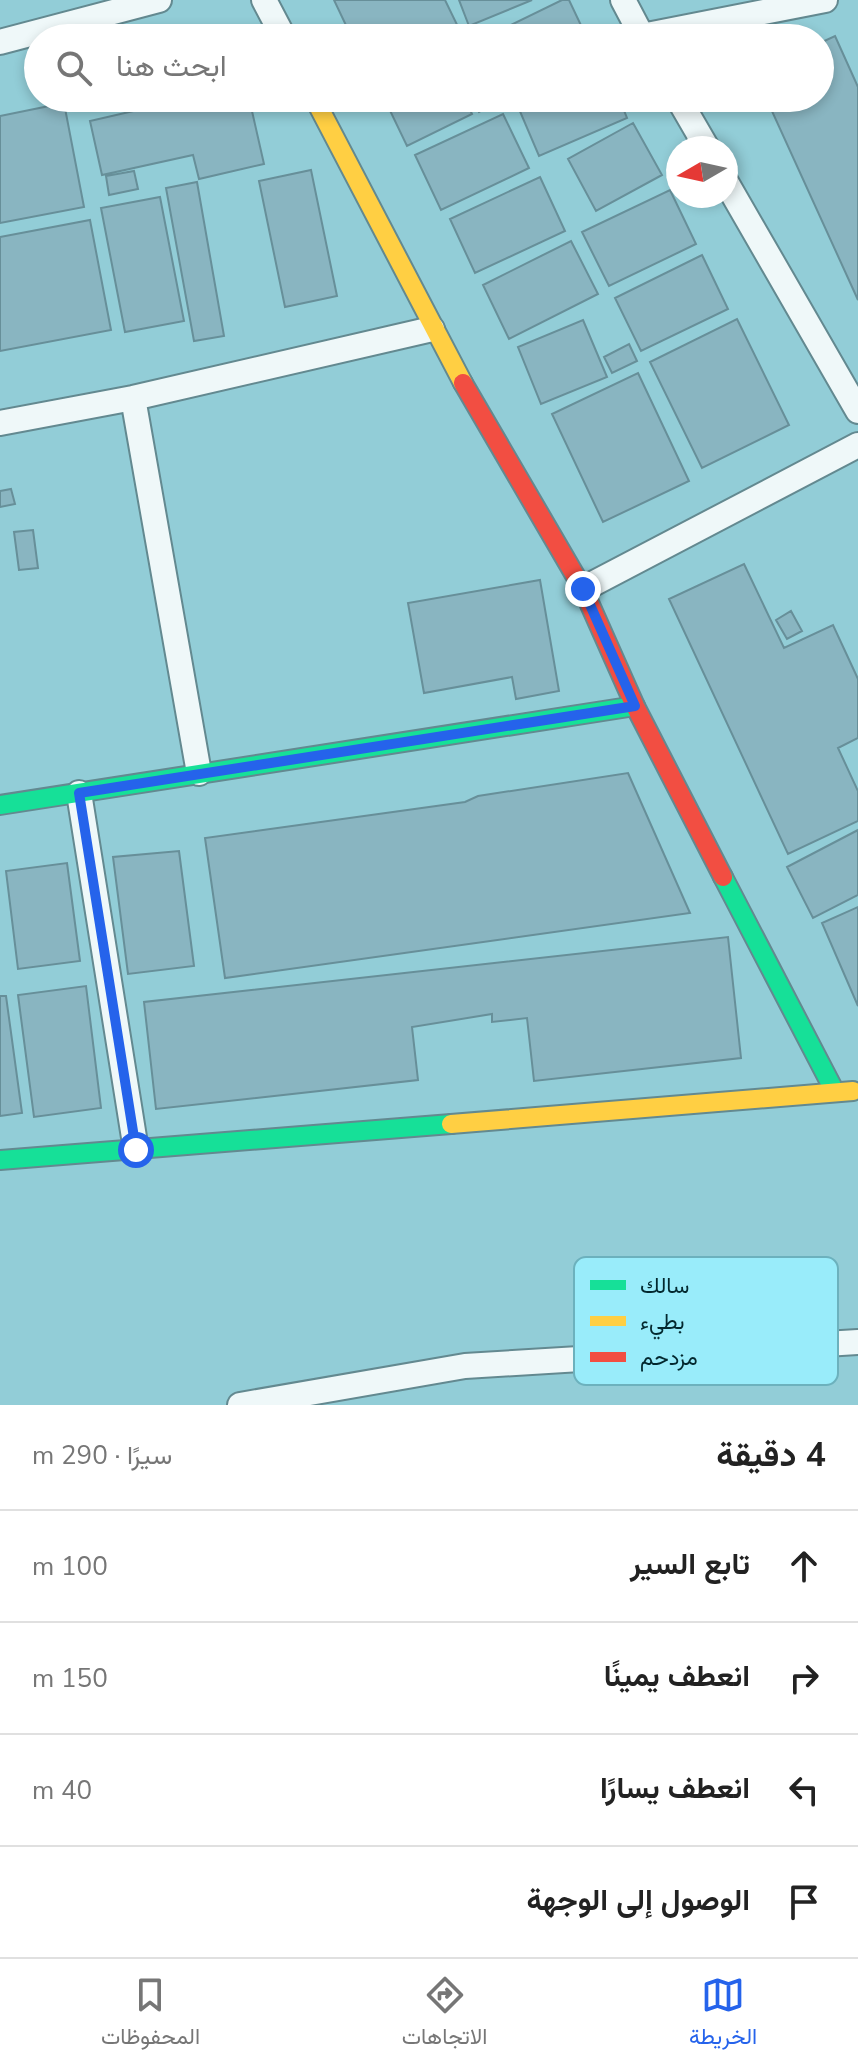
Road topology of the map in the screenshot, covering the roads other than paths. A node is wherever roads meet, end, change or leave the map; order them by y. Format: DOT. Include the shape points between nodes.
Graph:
graph roads {
  1 [pos="159,0"];
  2 [pos="264,0"];
  3 [pos="623,0"];
  4 [pos="825,0"];
  5 [pos="68,24"];
  6 [pos="277,24"];
  7 [pos="636,24"];
  8 [pos="707,24"];
  9 [pos="24,36"];
  10 [pos="0,42"];
  11 [pos="321,112"];
  12 [pos="686,112"];
  13 [pos="700,136"];
  14 [pos="738,203"];
  15 [pos="432,329"];
  16 [pos="133,398"];
  17 [pos="858,411"];
  18 [pos="0,423"];
  19 [pos="858,445"];
  20 [pos="583,589"];
  21 [pos="635,706"];
  22 [pos="199,773"];
  23 [pos="79,793"];
  24 [pos="0,805"];
  25 [pos="858,1090"];
  26 [pos="835,1092"];
  27 [pos="136,1150"];
  28 [pos="0,1160"];
  29 [pos="858,1342"];
  30 [pos="838,1343"];
  31 [pos="574,1359"];
  32 [pos="240,1405"];
  1 -- 5 [label="street"];
  2 -- 6 [label="street"];
  3 -- 7 [label="street"];
  4 -- 8 [label="street"];
  9 -- 10 [label="street"];
  11 -- 15 [label="street"];
  12 -- 13 [label="street"];
  14 -- 17 [label="street"];
  15 -- 16 [label="street"];
  15 -- 20 [label="street"];
  16 -- 18 [label="street"];
  16 -- 22 [label="street"];
  19 -- 20 [label="street"];
  20 -- 21 [label="street"];
  21 -- 22 [label="street"];
  21 -- 26 [label="street"];
  22 -- 23 [label="street"];
  23 -- 24 [label="street"];
  23 -- 27 [label="street"];
  25 -- 26 [label="street"];
  26 -- 27 [label="street"];
  27 -- 28 [label="street"];
  29 -- 30 [label="street"];
  31 -- 32 [label="street" via="465,1366"];
}
